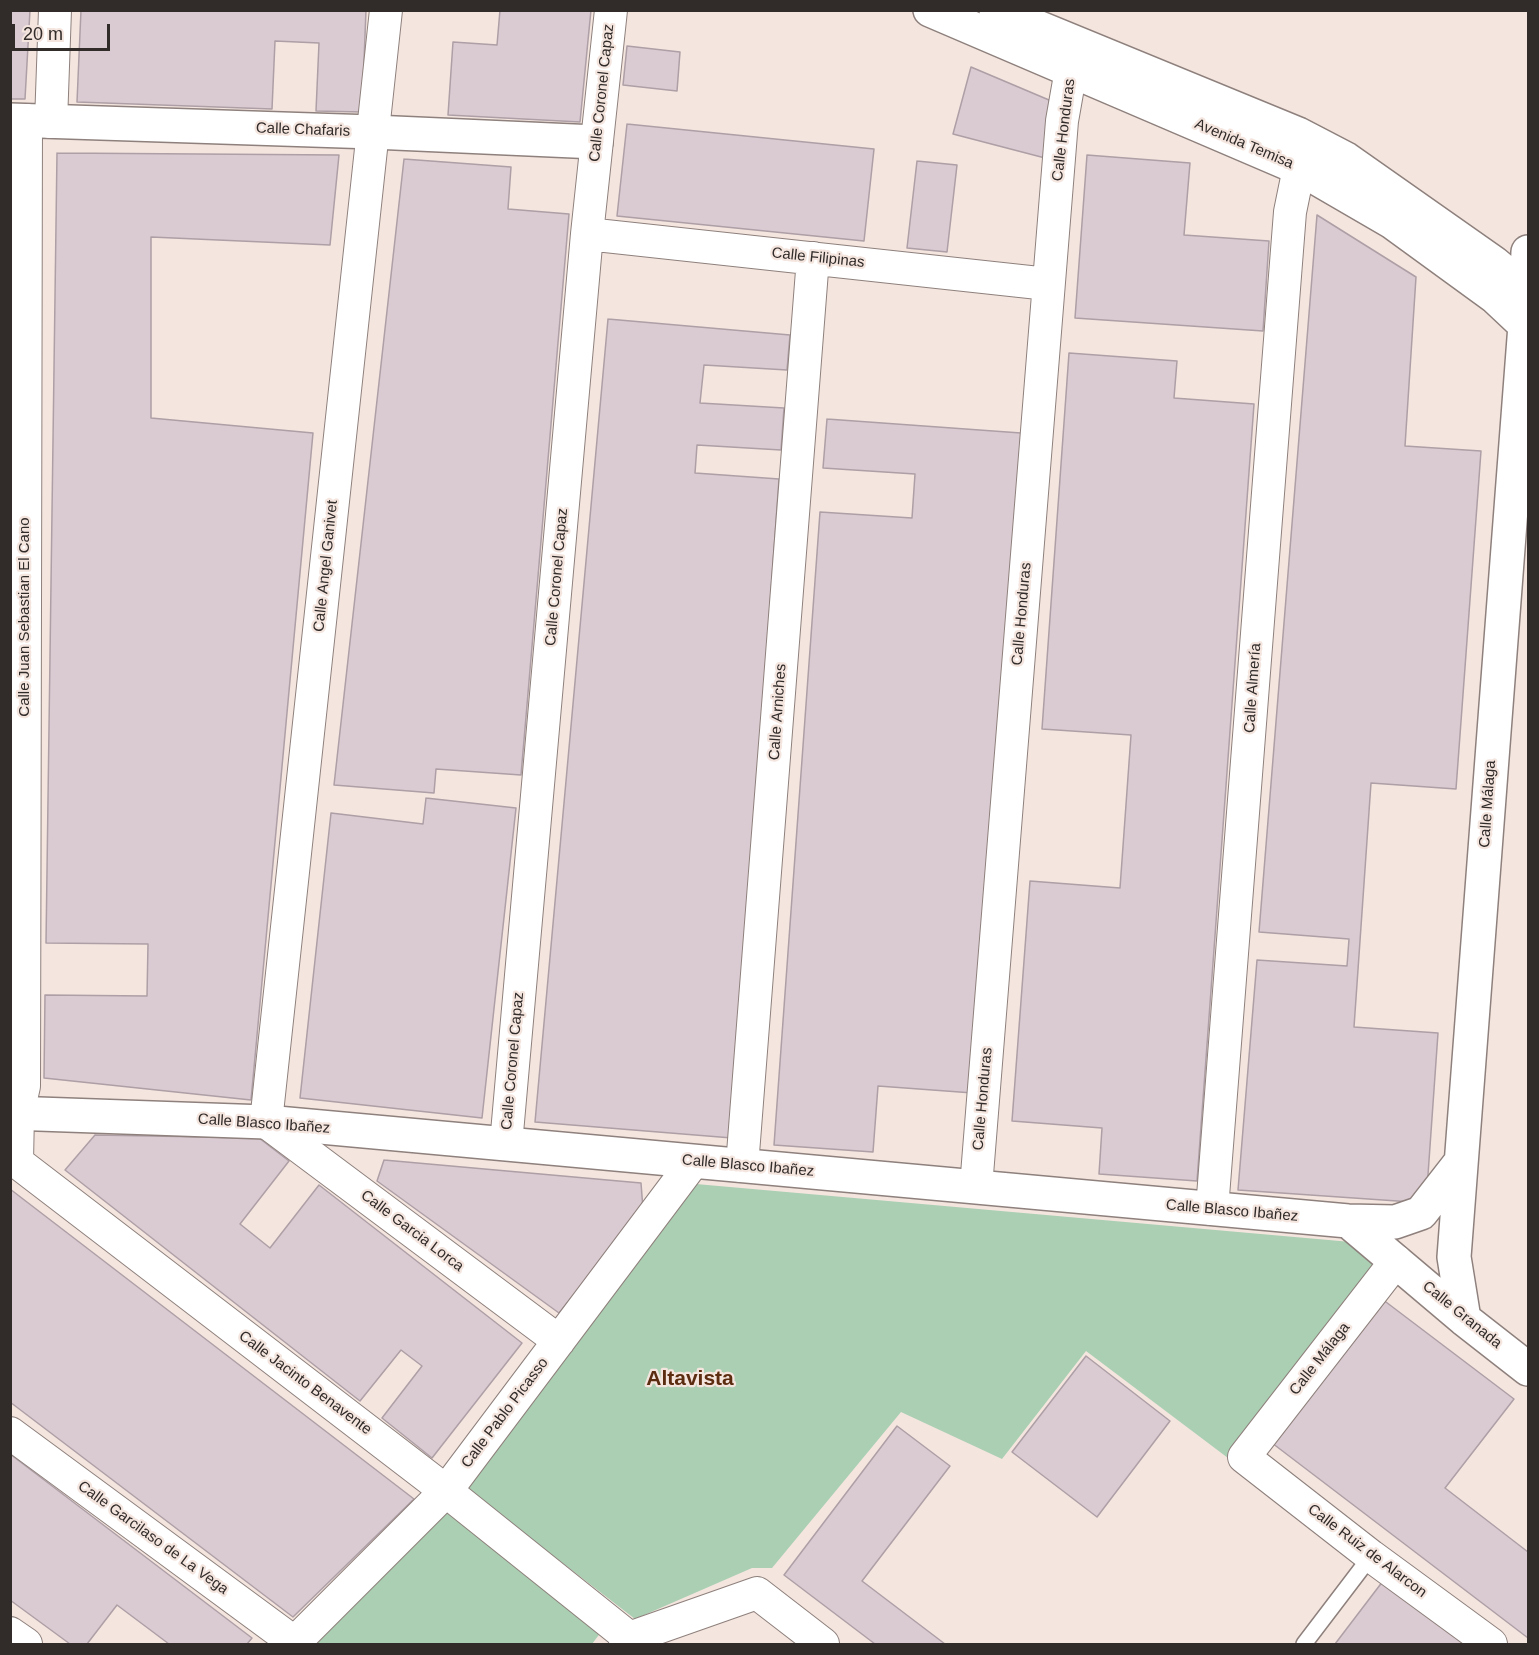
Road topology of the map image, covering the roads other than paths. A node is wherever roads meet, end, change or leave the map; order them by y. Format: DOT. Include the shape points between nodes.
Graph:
graph roads {
  1 [pos="55,10"];
  2 [pos="386,10"];
  3 [pos="611,10"];
  4 [pos="930,10"];
  5 [pos="996,10"];
  6 [pos="1074,56"];
  7 [pos="29,121"];
  8 [pos="373,132"];
  9 [pos="596,142"];
  10 [pos="1299,168"];
  11 [pos="587,234"];
  12 [pos="1528,252"];
  13 [pos="813,258"];
  14 [pos="1048,284"];
  15 [pos="1526,289"];
  16 [pos="1527,326"];
  17 [pos="14,1113"];
  18 [pos="266,1122"];
  19 [pos="506,1144"];
  20 [pos="694,1161"];
  21 [pos="1460,1163"];
  22 [pos="742,1166"];
  23 [pos="976,1187"];
  24 [pos="1212,1209"];
  25 [pos="1348,1221"];
  26 [pos="1396,1261"];
  27 [pos="1464,1319"];
  28 [pos="559,1341"];
  29 [pos="1528,1369"];
  30 [pos="10,1433"];
  31 [pos="1244,1457"];
  32 [pos="446,1491"];
  33 [pos="1371,1556"];
  34 [pos="10,1633"];
  35 [pos="630,1642"];
  36 [pos="26,1644"];
  37 [pos="294,1644"];
  38 [pos="823,1644"];
  39 [pos="1304,1644"];
  40 [pos="1491,1644"];
  1 -- 7 [label="street, Calle Juan Sebastian El Cano"];
  2 -- 8 [label="street, Calle Angel Ganivet"];
  3 -- 9 [label="street, Calle Coronel Capaz"];
  4 -- 6 [label="street, Avenida Temisa"];
  5 -- 6 [label="street, Avenida Temisa"];
  6 -- 10 [label="street, Avenida Temisa"];
  6 -- 14 [label="street, Calle Honduras" via="1062,121"];
  6 -- 15 [label="street, Avenida Temisa" via="1298,134 1346,159"];
  7 -- 8 [label="street, Calle Chafaris"];
  7 -- 17 [label="street, Calle Juan Sebastian El Cano" via="24,1086"];
  8 -- 9 [label="street, Calle Chafaris"];
  8 -- 18 [label="street, Calle Angel Ganivet"];
  9 -- 11 [label="street, Calle Coronel Capaz"];
  10 -- 16 [label="street, Avenida Temisa" via="1392,222 1495,297"];
  10 -- 24 [label="street, Calle Almería" via="1289,224"];
  11 -- 13 [label="street, Calle Filipinas"];
  11 -- 19 [label="street, Calle Coronel Capaz"];
  12 -- 15 [label="street, Calle Málaga"];
  13 -- 14 [label="street, Calle Filipinas"];
  13 -- 22 [label="street, Calle Arniches"];
  14 -- 23 [label="street, Calle Honduras"];
  15 -- 16 [label="street, Calle Málaga"];
  16 -- 21 [label="street, Calle Málaga"];
  17 -- 18 [label="street, Calle Blasco Ibañez"];
  17 -- 32 [label="street, Calle Jacinto Benavente" via="17,1162"];
  18 -- 19 [label="street, Calle Blasco Ibañez"];
  18 -- 28 [label="street, Calle Garcia Lorca"];
  19 -- 20 [label="street, Calle Blasco Ibañez"];
  20 -- 22 [label="street, Calle Blasco Ibañez"];
  20 -- 28 [label="street, Calle Pablo Picasso"];
  21 -- 25 [label="street, Calle Blasco Ibañez" via="1421,1213 1395,1222"];
  21 -- 27 [label="street, Calle Málaga" via="1454,1257"];
  22 -- 23 [label="street, Calle Blasco Ibañez"];
  23 -- 24 [label="street, Calle Blasco Ibañez"];
  24 -- 25 [label="street, Calle Blasco Ibañez"];
  25 -- 26 [label="street, Calle Granada"];
  26 -- 27 [label="street, Calle Granada"];
  26 -- 31 [label="street, Calle Málaga"];
  27 -- 29 [label="street, Calle Granada"];
  28 -- 32 [label="street, Calle Pablo Picasso"];
  30 -- 37 [label="street, Calle Garcilaso de La Vega"];
  31 -- 33 [label="street, Calle Ruiz de Alarcon"];
  32 -- 35 [label="street, Calle Jacinto Benavente"];
  32 -- 37 [label="street, Calle Pablo Picasso"];
  33 -- 39 [label="lane"];
  33 -- 40 [label="street, Calle Ruiz de Alarcon"];
  34 -- 36 [label="street"];
  35 -- 38 [label="street" via="758,1593"];
}
